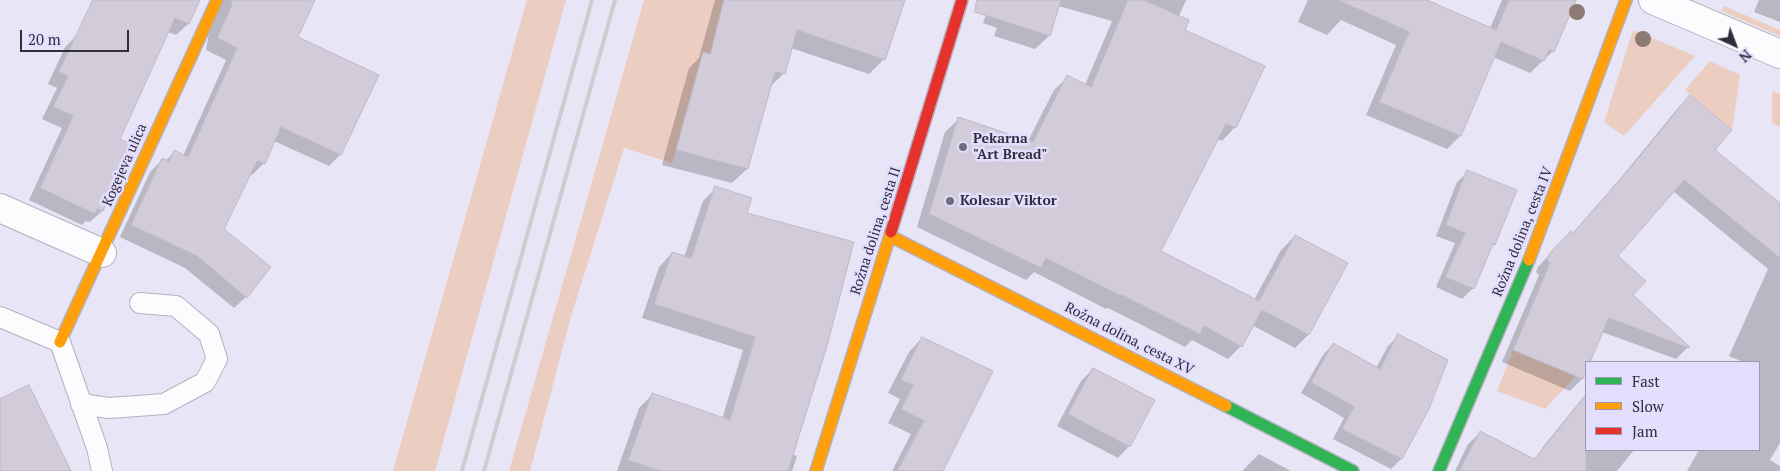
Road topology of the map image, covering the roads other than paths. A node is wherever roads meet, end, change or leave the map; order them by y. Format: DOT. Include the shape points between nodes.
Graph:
graph roads {
  1 [pos="217,0"];
  2 [pos="962,0"];
  3 [pos="1626,0"];
  4 [pos="1652,0"];
  5 [pos="1780,54"];
  6 [pos="0,208"];
  7 [pos="890,236"];
  8 [pos="102,253"];
  9 [pos="140,303"];
  10 [pos="0,317"];
  11 [pos="60,342"];
  12 [pos="81,404"];
  13 [pos="102,471"];
  14 [pos="816,471"];
  15 [pos="1353,471"];
  16 [pos="1439,471"];
  1 -- 8 [label="street, Kogejeva ulica"];
  2 -- 7 [label="street, Rožna dolina, cesta II"];
  3 -- 16 [label="street, Rožna dolina, cesta IV" via="1539,238"];
  4 -- 5 [label="street"];
  6 -- 8 [label="street"];
  7 -- 14 [label="street, Rožna dolina, cesta II"];
  7 -- 15 [label="street, Rožna dolina, cesta XV"];
  8 -- 11 [label="street, Kogejeva ulica"];
  9 -- 12 [label="lane" via="176,306 209,334 217,359 205,382 164,404 109,408"];
  10 -- 11 [label="lane"];
  11 -- 12 [label="lane"];
  12 -- 13 [label="lane"];
}
